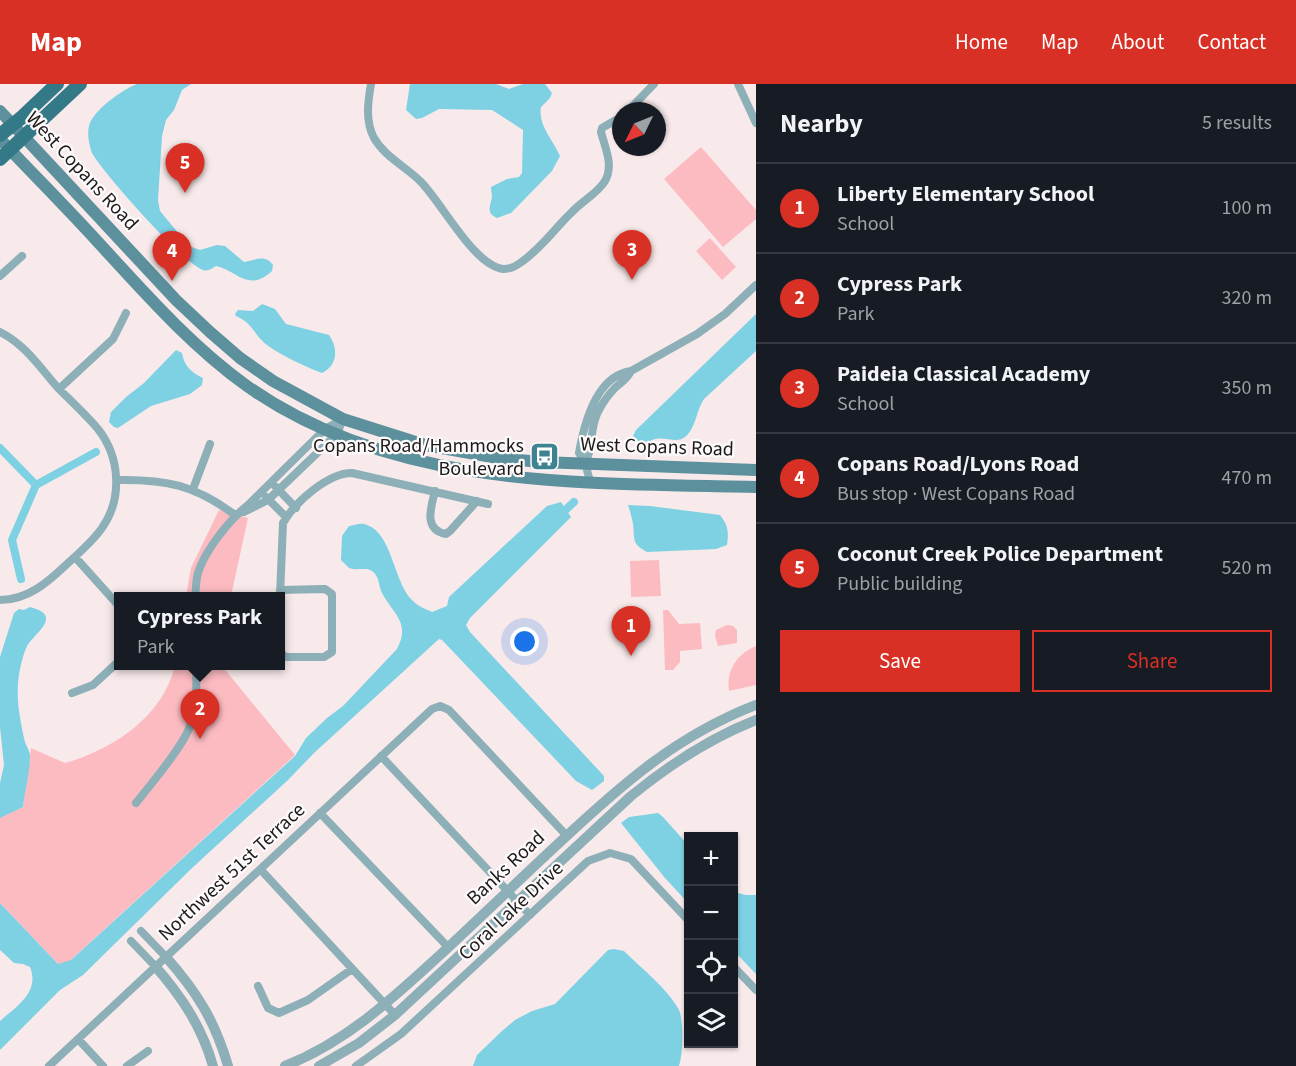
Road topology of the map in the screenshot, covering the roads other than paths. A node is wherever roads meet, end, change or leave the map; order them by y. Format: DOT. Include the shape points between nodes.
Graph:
graph roads {
  1 [pos="57,84"];
  2 [pos="80,84"];
  3 [pos="371,84"];
  4 [pos="654,84"];
  5 [pos="738,84"];
  6 [pos="637,102"];
  7 [pos="0,111"];
  8 [pos="612,122"];
  9 [pos="756,122"];
  10 [pos="13,125"];
  11 [pos="0,137"];
  12 [pos="23,137"];
  13 [pos="5,154"];
  14 [pos="22,256"];
  15 [pos="0,276"];
  16 [pos="756,285"];
  17 [pos="126,313"];
  18 [pos="0,332"];
  19 [pos="60,389"];
  20 [pos="343,419"];
  21 [pos="331,431"];
  22 [pos="210,444"];
  23 [pos="585,463"];
  24 [pos="756,470"];
  25 [pos="116,480"];
  26 [pos="590,481"];
  27 [pos="272,482"];
  28 [pos="756,487"];
  29 [pos="193,489"];
  30 [pos="278,490"];
  31 [pos="435,491"];
  32 [pos="262,492"];
  33 [pos="268,500"];
  34 [pos="477,501"];
  35 [pos="488,504"];
  36 [pos="296,508"];
  37 [pos="236,515"];
  38 [pos="286,518"];
  39 [pos="75,557"];
  40 [pos="195,592"];
  41 [pos="280,592"];
  42 [pos="285,593"];
  43 [pos="0,600"];
  44 [pos="114,600"];
  45 [pos="285,656"];
  46 [pos="114,665"];
  47 [pos="196,670"];
  48 [pos="72,693"];
  49 [pos="756,705"];
  50 [pos="756,720"];
  51 [pos="381,756"];
  52 [pos="136,803"];
  53 [pos="320,813"];
  54 [pos="567,836"];
  55 [pos="261,870"];
  56 [pos="507,891"];
  57 [pos="517,902"];
  58 [pos="530,915"];
  59 [pos="684,916"];
  60 [pos="141,931"];
  61 [pos="130,941"];
  62 [pos="448,947"];
  63 [pos="166,957"];
  64 [pos="155,966"];
  65 [pos="352,969"];
  66 [pos="738,971"];
  67 [pos="258,986"];
  68 [pos="756,990"];
  69 [pos="386,1005"];
  70 [pos="395,1015"];
  71 [pos="78,1039"];
  72 [pos="148,1051"];
  73 [pos="49,1066"];
  74 [pos="103,1066"];
  75 [pos="127,1066"];
  76 [pos="213,1066"];
  77 [pos="228,1066"];
  78 [pos="285,1066"];
  79 [pos="319,1066"];
  80 [pos="356,1066"];
  1 -- 10 [label="main road"];
  2 -- 12 [label="main road"];
  3 -- 8 [label="street" via="370,129 381,148 428,189 450,222 487,262 504,269 530,255 605,180 609,162 601,132"];
  4 -- 6 [label="street"];
  5 -- 9 [label="street"];
  7 -- 10 [label="main road, West Copans Road"];
  10 -- 11 [label="main road"];
  10 -- 12 [label="main road, West Copans Road"];
  11 -- 13 [label="main road, West Copans Road"];
  12 -- 13 [label="main road"];
  12 -- 20 [label="main road, West Copans Road" via="210,332 273,381"];
  13 -- 21 [label="main road, West Copans Road" via="199,347 248,386"];
  14 -- 15 [label="street"];
  16 -- 23 [label="street" via="697,334 614,378 596,399 583,427 579,453"];
  17 -- 19 [label="street" via="113,339"];
  18 -- 19 [label="street" via="24,348"];
  19 -- 25 [label="street" via="106,441 114,459"];
  20 -- 21 [label="street"];
  20 -- 23 [label="main road, West Copans Road" via="455,451"];
  21 -- 26 [label="main road, West Copans Road" via="403,457 451,469"];
  21 -- 27 [label="street"];
  21 -- 30 [label="street"];
  22 -- 29 [label="street"];
  23 -- 24 [label="main road, West Copans Road"];
  23 -- 26 [label="street"];
  25 -- 29 [label="street" via="160,481"];
  25 -- 39 [label="street" via="114,504 103,527"];
  26 -- 28 [label="main road, West Copans Road"];
  27 -- 30 [label="street"];
  27 -- 32 [label="street"];
  29 -- 37 [label="street"];
  30 -- 33 [label="street"];
  30 -- 36 [label="street"];
  31 -- 34 [label="street"];
  31 -- 34 [label="street" via="429,513 433,528 439,533 450,531"];
  31 -- 36 [label="street" via="346,473 320,484"];
  32 -- 33 [label="street"];
  32 -- 37 [label="street"];
  33 -- 37 [label="street"];
  33 -- 38 [label="street"];
  34 -- 35 [label="street"];
  36 -- 38 [label="street"];
  37 -- 40 [label="street" via="205,557"];
  38 -- 41 [label="street"];
  39 -- 43 [label="street" via="36,590 23,597"];
  39 -- 44 [label="street"];
  42 -- 45 [label="street" via="326,590 332,594 332,652 324,657"];
  46 -- 48 [label="street" via="93,684"];
  47 -- 52 [label="street" via="193,714 187,734"];
  49 -- 54 [label="street, Banks Road" via="662,754"];
  50 -- 57 [label="street, Banks Road" via="697,749 652,779"];
  51 -- 53 [label="street, Northwest 51st Terrace"];
  51 -- 54 [label="street, Northwest 51st Terrace" via="440,706 449,710"];
  51 -- 56 [label="street"];
  53 -- 55 [label="street, Northwest 51st Terrace"];
  53 -- 62 [label="street"];
  54 -- 56 [label="street, Banks Road"];
  55 -- 63 [label="street, Northwest 51st Terrace"];
  55 -- 65 [label="street"];
  56 -- 57 [label="street"];
  56 -- 62 [label="street, Banks Road"];
  57 -- 58 [label="street"];
  57 -- 70 [label="street, Banks Road"];
  58 -- 59 [label="street, Coral Lake Drive" via="588,861 610,853 631,859"];
  58 -- 80 [label="street, Coral Lake Drive" via="401,1034"];
  60 -- 63 [label="street"];
  61 -- 64 [label="street"];
  62 -- 69 [label="street, Banks Road"];
  63 -- 64 [label="street, Northwest 51st Terrace"];
  63 -- 77 [label="street" via="204,1005"];
  64 -- 71 [label="street, Northwest 51st Terrace"];
  64 -- 76 [label="street" via="190,1011"];
  65 -- 67 [label="street" via="308,1000 279,1013 268,1008"];
  65 -- 69 [label="street"];
  66 -- 68 [label="street"];
  69 -- 70 [label="street"];
  69 -- 78 [label="street, Banks Road" via="341,1038"];
  70 -- 79 [label="street, Banks Road" via="359,1043"];
  71 -- 73 [label="street, Northwest 51st Terrace"];
  71 -- 74 [label="street"];
  72 -- 75 [label="street"];
}
